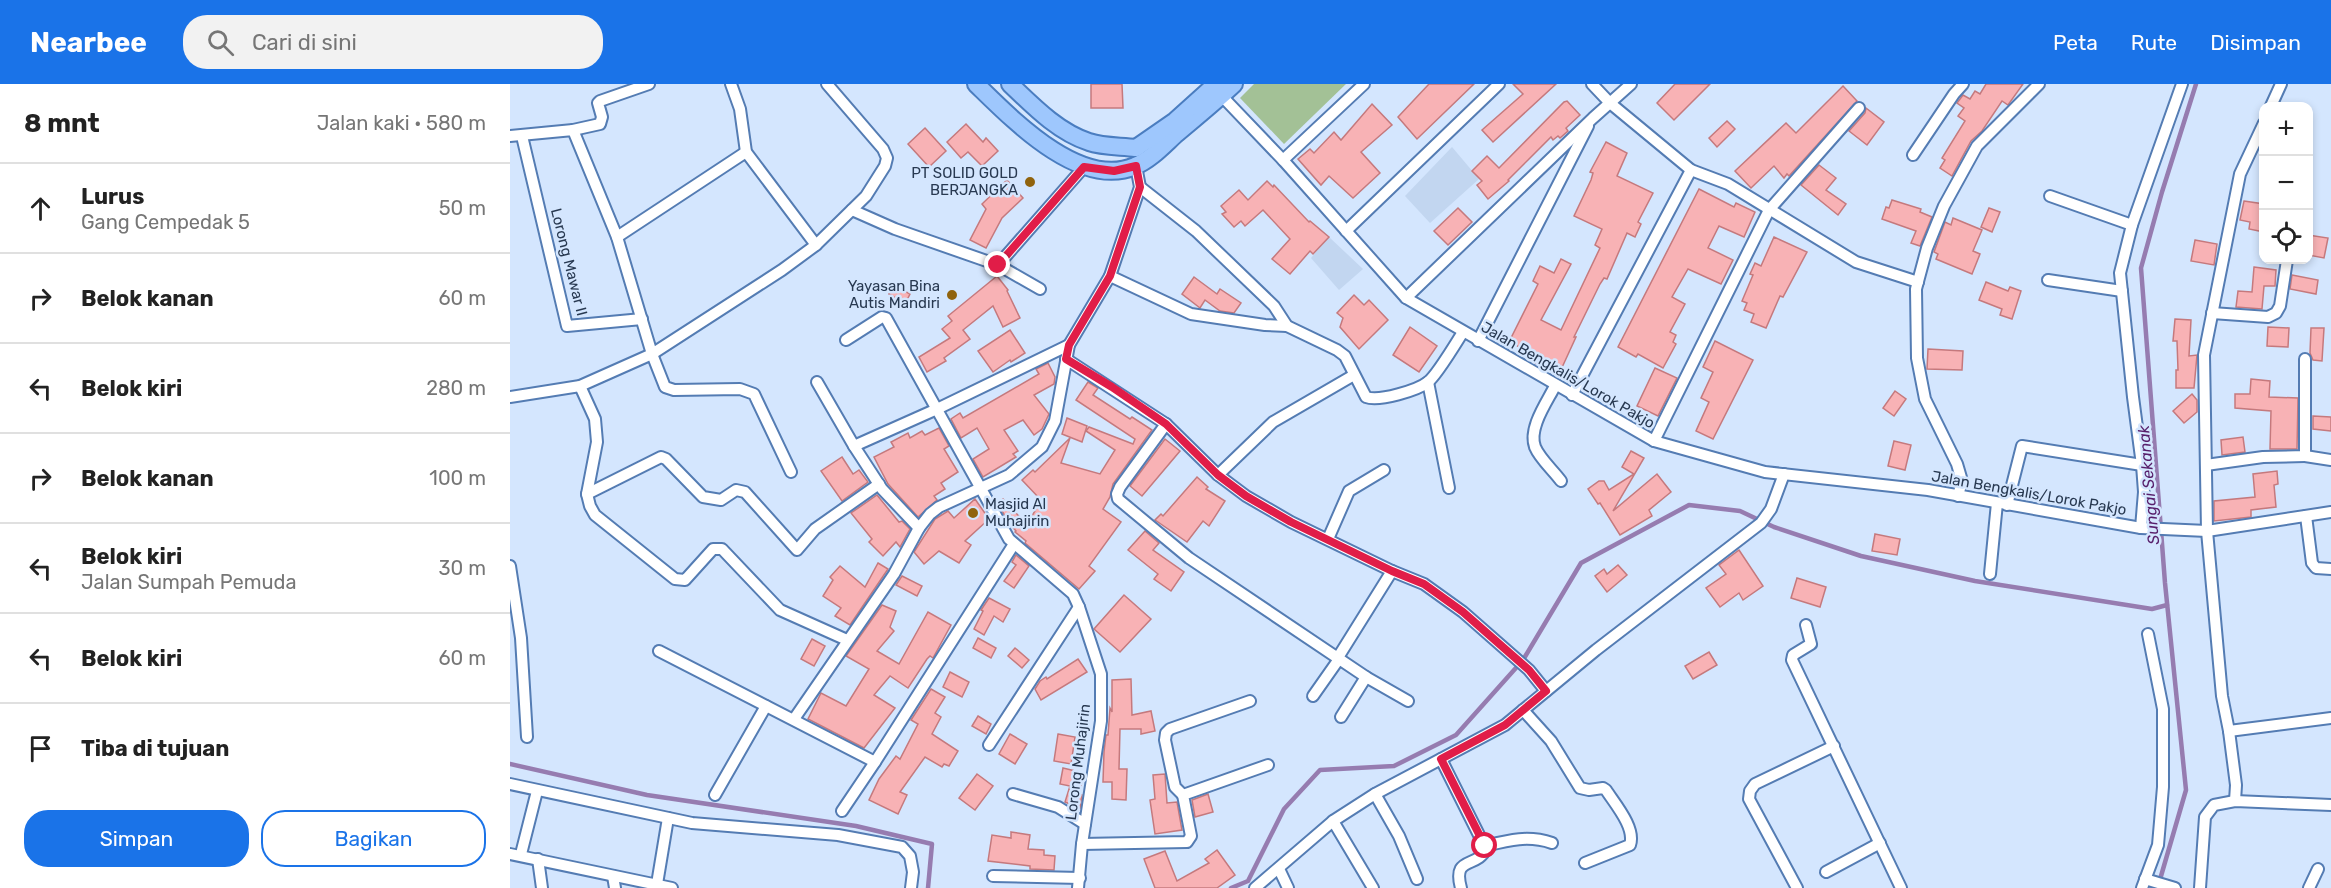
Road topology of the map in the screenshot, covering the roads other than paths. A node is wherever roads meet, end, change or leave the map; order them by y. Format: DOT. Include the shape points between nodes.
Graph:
graph roads {
  1 [pos="649,84"];
  2 [pos="731,84"];
  3 [pos="827,84"];
  4 [pos="976,84"];
  5 [pos="1010,84"];
  6 [pos="1234,84"];
  7 [pos="1364,84"];
  8 [pos="1499,84"];
  9 [pos="1592,84"];
  10 [pos="1631,84"];
  11 [pos="1963,84"];
  12 [pos="2039,84"];
  13 [pos="2182,84"];
  14 [pos="2281,84"];
  15 [pos="1217,89"];
  16 [pos="2273,102"];
  17 [pos="1610,103"];
  18 [pos="1859,108"];
  19 [pos="1593,118"];
  20 [pos="573,129"];
  21 [pos="2259,134"];
  22 [pos="510,136"];
  23 [pos="522,136"];
  24 [pos="1136,148"];
  25 [pos="746,152"];
  26 [pos="1913,155"];
  27 [pos="1283,160"];
  28 [pos="1136,166"];
  29 [pos="1084,167"];
  30 [pos="1691,170"];
  31 [pos="1140,187"];
  32 [pos="2050,196"];
  33 [pos="852,210"];
  34 [pos="1769,210"];
  35 [pos="2132,225"];
  36 [pos="1346,231"];
  37 [pos="617,237"];
  38 [pos="816,246"];
  39 [pos="2286,264"];
  40 [pos="998,265"];
  41 [pos="1110,276"];
  42 [pos="2048,280"];
  43 [pos="1918,282"];
  44 [pos="1040,289"];
  45 [pos="2122,291"];
  46 [pos="1406,298"];
  47 [pos="2212,313"];
  48 [pos="642,319"];
  49 [pos="1287,326"];
  50 [pos="1463,332"];
  51 [pos="846,340"];
  52 [pos="1478,341"];
  53 [pos="1069,345"];
  54 [pos="652,354"];
  55 [pos="1066,359"];
  56 [pos="2305,359"];
  57 [pos="1354,375"];
  58 [pos="817,382"];
  59 [pos="1428,382"];
  60 [pos="580,386"];
  61 [pos="1555,386"];
  62 [pos="1572,395"];
  63 [pos="510,397"];
  64 [pos="937,409"];
  65 [pos="1166,424"];
  66 [pos="1654,441"];
  67 [pos="854,446"];
  68 [pos="2305,456"];
  69 [pos="2331,460"];
  70 [pos="2142,465"];
  71 [pos="2206,465"];
  72 [pos="1384,470"];
  73 [pos="791,472"];
  74 [pos="1784,474"];
  75 [pos="1218,475"];
  76 [pos="1561,481"];
  77 [pos="879,484"];
  78 [pos="1449,488"];
  79 [pos="979,489"];
  80 [pos="587,494"];
  81 [pos="1958,496"];
  82 [pos="2002,504"];
  83 [pos="2331,512"];
  84 [pos="2306,516"];
  85 [pos="919,528"];
  86 [pos="2143,528"];
  87 [pos="2208,531"];
  88 [pos="1328,539"];
  89 [pos="1014,544"];
  90 [pos="510,566"];
  91 [pos="2331,569"];
  92 [pos="1392,571"];
  93 [pos="1990,574"];
  94 [pos="1079,607"];
  95 [pos="1806,625"];
  96 [pos="2148,634"];
  97 [pos="848,640"];
  98 [pos="659,651"];
  99 [pos="1338,659"];
  100 [pos="1366,677"];
  101 [pos="1546,691"];
  102 [pos="1312,696"];
  103 [pos="1250,701"];
  104 [pos="1408,701"];
  105 [pos="766,706"];
  106 [pos="1523,710"];
  107 [pos="1341,717"];
  108 [pos="2331,718"];
  109 [pos="794,719"];
  110 [pos="2229,731"];
  111 [pos="527,737"];
  112 [pos="989,745"];
  113 [pos="1834,746"];
  114 [pos="1441,759"];
  115 [pos="875,762"];
  116 [pos="1268,765"];
  117 [pos="510,784"];
  118 [pos="537,791"];
  119 [pos="1013,794"];
  120 [pos="1376,794"];
  121 [pos="715,795"];
  122 [pos="1183,795"];
  123 [pos="2235,801"];
  124 [pos="2331,805"];
  125 [pos="842,811"];
  126 [pos="668,818"];
  127 [pos="1333,821"];
  128 [pos="1085,824"];
  129 [pos="1552,843"];
  130 [pos="1880,843"];
  131 [pos="1082,844"];
  132 [pos="1485,846"];
  133 [pos="516,854"];
  134 [pos="538,859"];
  135 [pos="1585,863"];
  136 [pos="1279,869"];
  137 [pos="2318,869"];
  138 [pos="1826,872"];
  139 [pos="613,876"];
  140 [pos="993,876"];
  141 [pos="1417,879"];
  142 [pos="2146,882"];
  143 [pos="1079,883"];
  144 [pos="657,884"];
  145 [pos="542,888"];
  146 [pos="615,888"];
  147 [pos="672,888"];
  148 [pos="911,888"];
  149 [pos="1255,888"];
  150 [pos="1288,888"];
  151 [pos="1372,888"];
  152 [pos="1461,888"];
  153 [pos="1797,888"];
  154 [pos="1901,888"];
  155 [pos="2175,888"];
  156 [pos="2200,888"];
  157 [pos="2309,888"];
  1 -- 20 [label="street" via="600,100 600,124"];
  2 -- 25 [label="street" via="740,110"];
  3 -- 33 [label="street" via="887,158 866,196"];
  4 -- 29 [label="main road" via="1028,132"];
  5 -- 24 [label="main road" via="1034,108 1073,135 1090,143"];
  6 -- 15 [label="main road"];
  7 -- 27 [label="street"];
  8 -- 36 [label="street"];
  9 -- 17 [label="street"];
  10 -- 17 [label="street"];
  11 -- 26 [label="street"];
  12 -- 43 [label="street" via="1977,146 1944,206"];
  13 -- 35 [label="street"];
  14 -- 16 [label="street"];
  15 -- 24 [label="main road"];
  15 -- 27 [label="street, Jalan Bengkalis/Lorok Pakjo"];
  15 -- 28 [label="main road" via="1156,152"];
  17 -- 19 [label="street"];
  17 -- 30 [label="street"];
  18 -- 34 [label="street"];
  19 -- 46 [label="street"];
  19 -- 52 [label="street"];
  20 -- 23 [label="street"];
  20 -- 37 [label="street"];
  21 -- 47 [label="street" via="2240,174"];
  22 -- 23 [label="street"];
  23 -- 48 [label="street, Lorong Mawar II" via="567,326"];
  24 -- 28 [label="main road"];
  25 -- 37 [label="street"];
  25 -- 38 [label="street"];
  27 -- 36 [label="street, Jalan Bengkalis/Lorok Pakjo"];
  28 -- 29 [label="main road" via="1114,171"];
  28 -- 31 [label="street"];
  29 -- 40 [label="street"];
  30 -- 34 [label="street" via="1728,184"];
  30 -- 62 [label="street"];
  31 -- 41 [label="street"];
  31 -- 49 [label="street" via="1204,238 1274,306"];
  32 -- 35 [label="street"];
  33 -- 38 [label="street"];
  33 -- 40 [label="street"];
  34 -- 43 [label="street" via="1856,262"];
  34 -- 66 [label="street"];
  35 -- 45 [label="street" via="2120,273"];
  36 -- 46 [label="street, Jalan Bengkalis/Lorok Pakjo"];
  37 -- 48 [label="street"];
  38 -- 54 [label="street"];
  39 -- 47 [label="street" via="2277,313 2268,317"];
  40 -- 44 [label="street"];
  41 -- 49 [label="street" via="1191,314"];
  41 -- 53 [label="street"];
  42 -- 45 [label="street"];
  43 -- 81 [label="street" via="1917,358 1925,399 1957,464 1962,481"];
  45 -- 70 [label="street"];
  46 -- 50 [label="street, Jalan Bengkalis/Lorok Pakjo"];
  47 -- 71 [label="street" via="2204,355"];
  48 -- 54 [label="street"];
  49 -- 57 [label="street" via="1337,350 1345,356"];
  50 -- 52 [label="street, Jalan Bengkalis/Lorok Pakjo"];
  50 -- 59 [label="street"];
  51 -- 64 [label="street, Lorong Muhajirin" via="885,317"];
  52 -- 61 [label="street, Jalan Bengkalis/Lorok Pakjo"];
  53 -- 55 [label="street"];
  53 -- 64 [label="street"];
  54 -- 60 [label="street"];
  54 -- 73 [label="street" via="662,383 669,390 740,389 754,394"];
  55 -- 65 [label="street"];
  55 -- 79 [label="street" via="1055,421 1042,447 1009,475"];
  56 -- 68 [label="street"];
  57 -- 59 [label="street" via="1366,397 1378,400"];
  57 -- 75 [label="street" via="1273,422"];
  58 -- 67 [label="street"];
  59 -- 78 [label="street"];
  60 -- 63 [label="street"];
  60 -- 80 [label="street" via="595,419 597,442"];
  61 -- 62 [label="street, Jalan Bengkalis/Lorok Pakjo"];
  61 -- 76 [label="street" via="1533,439"];
  62 -- 66 [label="street, Jalan Bengkalis/Lorok Pakjo"];
  64 -- 67 [label="street"];
  64 -- 79 [label="street, Lorong Muhajirin"];
  65 -- 75 [label="street"];
  65 -- 99 [label="street" via="1120,487 1118,499 1189,558"];
  66 -- 74 [label="street, Jalan Bengkalis/Lorok Pakjo"];
  67 -- 77 [label="street"];
  68 -- 69 [label="street"];
  68 -- 71 [label="street"];
  70 -- 82 [label="street" via="2022,446"];
  70 -- 86 [label="street"];
  71 -- 87 [label="street"];
  72 -- 88 [label="street" via="1349,491"];
  74 -- 81 [label="street, Jalan Bengkalis/Lorok Pakjo"];
  74 -- 101 [label="street" via="1771,509 1761,523"];
  75 -- 88 [label="street" via="1246,496"];
  77 -- 80 [label="street" via="815,529 797,550 745,492 736,490 721,500 703,497 666,459"];
  77 -- 85 [label="street"];
  79 -- 85 [label="street" via="939,507"];
  79 -- 89 [label="street, Lorong Muhajirin"];
  80 -- 97 [label="street" via="595,515 675,579 685,580 713,549 722,549 780,610"];
  81 -- 82 [label="street, Jalan Bengkalis/Lorok Pakjo"];
  82 -- 86 [label="street, Jalan Bengkalis/Lorok Pakjo"];
  82 -- 93 [label="street"];
  83 -- 84 [label="street, Jalan Bengkalis/Lorok Pakjo"];
  84 -- 87 [label="street, Jalan Bengkalis/Lorok Pakjo"];
  84 -- 91 [label="street" via="2312,563 2316,568"];
  85 -- 97 [label="street" via="894,574"];
  86 -- 87 [label="street, Jalan Bengkalis/Lorok Pakjo"];
  87 -- 110 [label="street" via="2222,696"];
  88 -- 92 [label="street"];
  89 -- 94 [label="street, Lorong Muhajirin" via="1073,594"];
  89 -- 115 [label="street"];
  90 -- 111 [label="street" via="521,638"];
  92 -- 99 [label="street"];
  92 -- 101 [label="street" via="1424,584 1463,612 1529,670"];
  94 -- 112 [label="street"];
  94 -- 128 [label="street, Lorong Muhajirin" via="1101,674 1101,722"];
  95 -- 113 [label="street" via="1811,644 1793,655 1792,660"];
  96 -- 142 [label="street" via="2163,709 2163,787 2158,844"];
  97 -- 109 [label="street"];
  98 -- 105 [label="street"];
  99 -- 100 [label="street"];
  99 -- 102 [label="street"];
  100 -- 104 [label="street"];
  100 -- 107 [label="street"];
  101 -- 106 [label="street"];
  103 -- 122 [label="street" via="1166,733 1175,787"];
  105 -- 109 [label="street"];
  105 -- 121 [label="street"];
  106 -- 114 [label="street" via="1505,725"];
  106 -- 135 [label="street" via="1551,741 1580,788 1606,790 1629,827 1630,845"];
  108 -- 110 [label="street"];
  109 -- 115 [label="street"];
  110 -- 123 [label="street"];
  113 -- 130 [label="street"];
  113 -- 153 [label="street" via="1755,784 1750,791 1749,799"];
  114 -- 120 [label="street"];
  114 -- 132 [label="street"];
  115 -- 125 [label="street"];
  116 -- 122 [label="street"];
  117 -- 118 [label="street"];
  118 -- 126 [label="street"];
  118 -- 133 [label="street"];
  119 -- 128 [label="street" via="1068,811"];
  120 -- 127 [label="street"];
  120 -- 141 [label="street"];
  122 -- 131 [label="street" via="1189,841"];
  123 -- 124 [label="street"];
  123 -- 156 [label="street" via="2214,805 2205,817"];
  126 -- 144 [label="street"];
  126 -- 148 [label="street" via="838,835 902,847 910,856"];
  127 -- 136 [label="street"];
  127 -- 151 [label="street"];
  128 -- 131 [label="street, Lorong Muhajirin"];
  129 -- 132 [label="street" via="1537,838 1512,838"];
  130 -- 138 [label="street"];
  130 -- 154 [label="street"];
  131 -- 143 [label="street, Lorong Muhajirin"];
  132 -- 152 [label="street" via="1482,856 1459,870"];
  133 -- 134 [label="street"];
  134 -- 139 [label="street"];
  134 -- 145 [label="street"];
  136 -- 149 [label="street"];
  136 -- 150 [label="street"];
  137 -- 157 [label="street"];
  139 -- 144 [label="street"];
  139 -- 146 [label="street"];
  140 -- 143 [label="street"];
  142 -- 155 [label="street"];
  144 -- 147 [label="street"];
}
